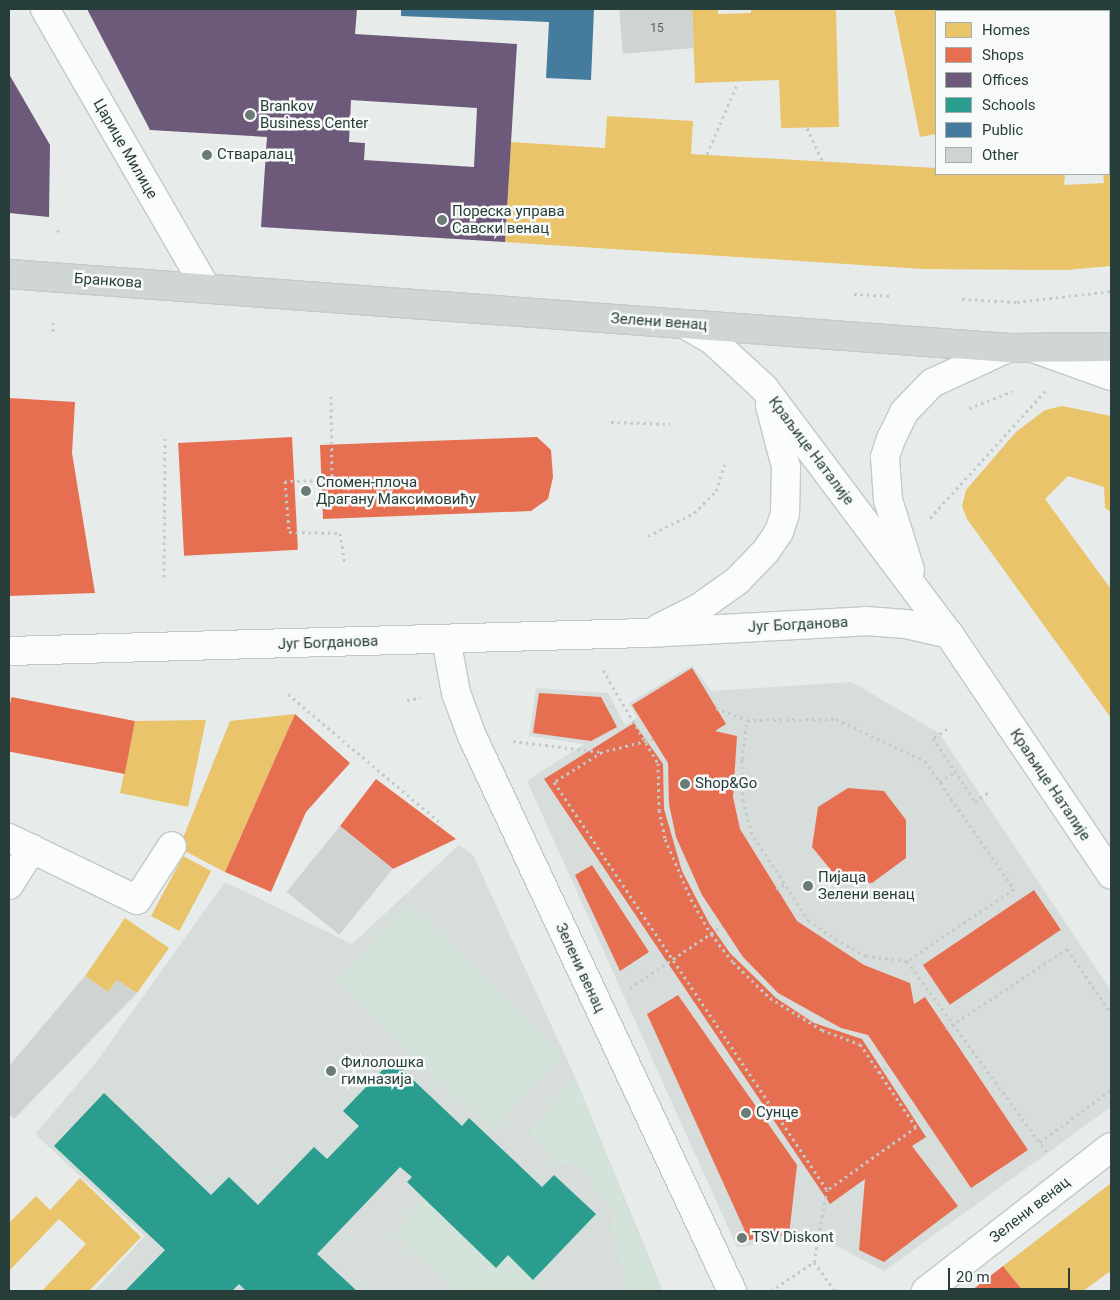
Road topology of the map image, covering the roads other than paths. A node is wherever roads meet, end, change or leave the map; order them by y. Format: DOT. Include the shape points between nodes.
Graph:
graph roads {
  1 [pos="45,9"];
  2 [pos="9,274"];
  3 [pos="206,288"];
  4 [pos="684,324"];
  5 [pos="1111,347"];
  6 [pos="1021,348"];
  7 [pos="1111,376"];
  8 [pos="764,388"];
  9 [pos="920,598"];
  10 [pos="647,633"];
  11 [pos="949,634"];
  12 [pos="446,639"];
  13 [pos="9,651"];
  14 [pos="20,844"];
  15 [pos="172,846"];
  16 [pos="1111,874"];
  17 [pos="9,885"];
  18 [pos="1111,1147"];
  19 [pos="732,1291"];
  20 [pos="926,1291"];
  1 -- 3 [label="street, Царице Милице"];
  2 -- 3 [label="main road, Бранкова"];
  3 -- 4 [label="main road, Зелени венац"];
  4 -- 6 [label="main road, Зелени венац"];
  4 -- 8 [label="street, Краљице Наталије" via="718,344"];
  5 -- 6 [label="main road, Зелени венац"];
  6 -- 7 [label="street"];
  6 -- 9 [label="street, Краљице Наталије" via="932,383 904,412 891,439 885,457 888,500"];
  8 -- 9 [label="street, Краљице Наталије"];
  8 -- 10 [label="street, Југ Богданова" via="786,467 784,514 779,532 737,582 699,608"];
  9 -- 11 [label="street, Краљице Наталије"];
  10 -- 11 [label="street, Југ Богданова" via="866,621 906,624"];
  10 -- 12 [label="street, Југ Богданова"];
  11 -- 16 [label="street, Краљице Наталије"];
  12 -- 13 [label="street, Југ Богданова"];
  12 -- 19 [label="street, Зелени венац" via="456,693 472,736"];
  14 -- 15 [label="street" via="137,900"];
  14 -- 17 [label="street"];
  18 -- 20 [label="street, Зелени венац"];
}
